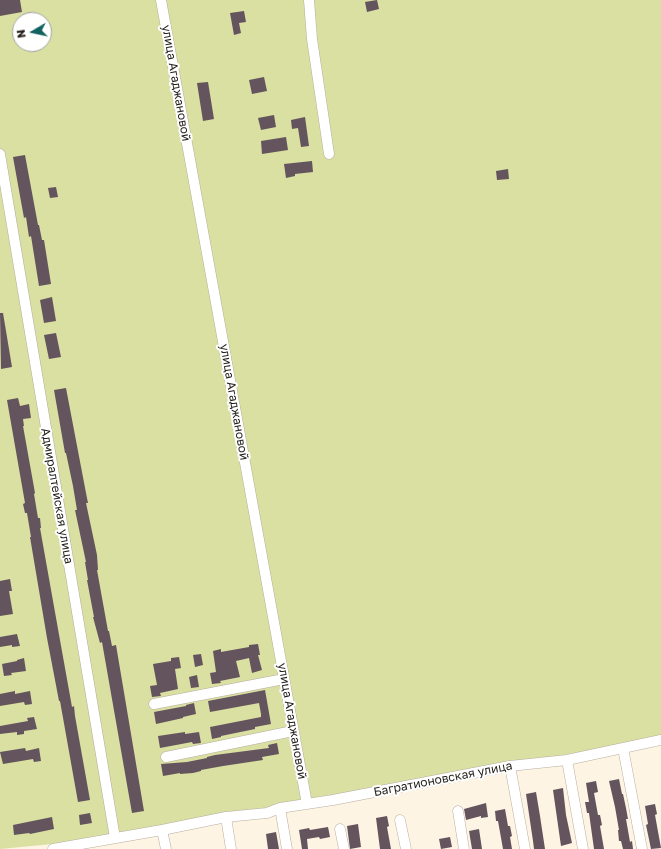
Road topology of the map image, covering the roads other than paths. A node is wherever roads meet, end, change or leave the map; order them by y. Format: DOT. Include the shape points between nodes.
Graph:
graph roads {
  1 [pos="161,0"];
  2 [pos="309,0"];
  3 [pos="0,154"];
  4 [pos="329,154"];
  5 [pos="284,679"];
  6 [pos="154,704"];
  7 [pos="293,731"];
  8 [pos="661,740"];
  9 [pos="623,748"];
  10 [pos="166,757"];
  11 [pos="567,760"];
  12 [pos="510,766"];
  13 [pos="306,804"];
  14 [pos="280,808"];
  15 [pos="458,811"];
  16 [pos="226,817"];
  17 [pos="400,820"];
  18 [pos="340,829"];
  19 [pos="162,830"];
  20 [pos="115,838"];
  21 [pos="53,849"];
  22 [pos="166,849"];
  23 [pos="232,849"];
  24 [pos="287,849"];
  25 [pos="344,849"];
  26 [pos="406,849"];
  27 [pos="464,849"];
  28 [pos="525,849"];
  29 [pos="583,849"];
  30 [pos="642,849"];
  1 -- 5 [label="street, улица Агаджановой"];
  2 -- 4 [label="street" via="312,39"];
  3 -- 20 [label="street, Адмиралтейская улица"];
  5 -- 6 [label="street"];
  5 -- 7 [label="street, улица Агаджановой"];
  7 -- 10 [label="street"];
  7 -- 13 [label="street, улица Агаджановой"];
  8 -- 9 [label="street, Багратионовская улица"];
  9 -- 11 [label="street, Багратионовская улица"];
  9 -- 30 [label="street"];
  11 -- 12 [label="street, Багратионовская улица"];
  11 -- 29 [label="street"];
  12 -- 13 [label="street, Багратионовская улица"];
  12 -- 28 [label="street"];
  13 -- 14 [label="street, Багратионовская улица"];
  14 -- 16 [label="street, Багратионовская улица" via="267,813"];
  14 -- 24 [label="street"];
  15 -- 27 [label="street"];
  16 -- 19 [label="street, Багратионовская улица"];
  16 -- 23 [label="street"];
  17 -- 26 [label="street"];
  18 -- 25 [label="street"];
  19 -- 20 [label="street, Багратионовская улица"];
  19 -- 22 [label="street"];
  20 -- 21 [label="street, Багратионовская улица"];
}
